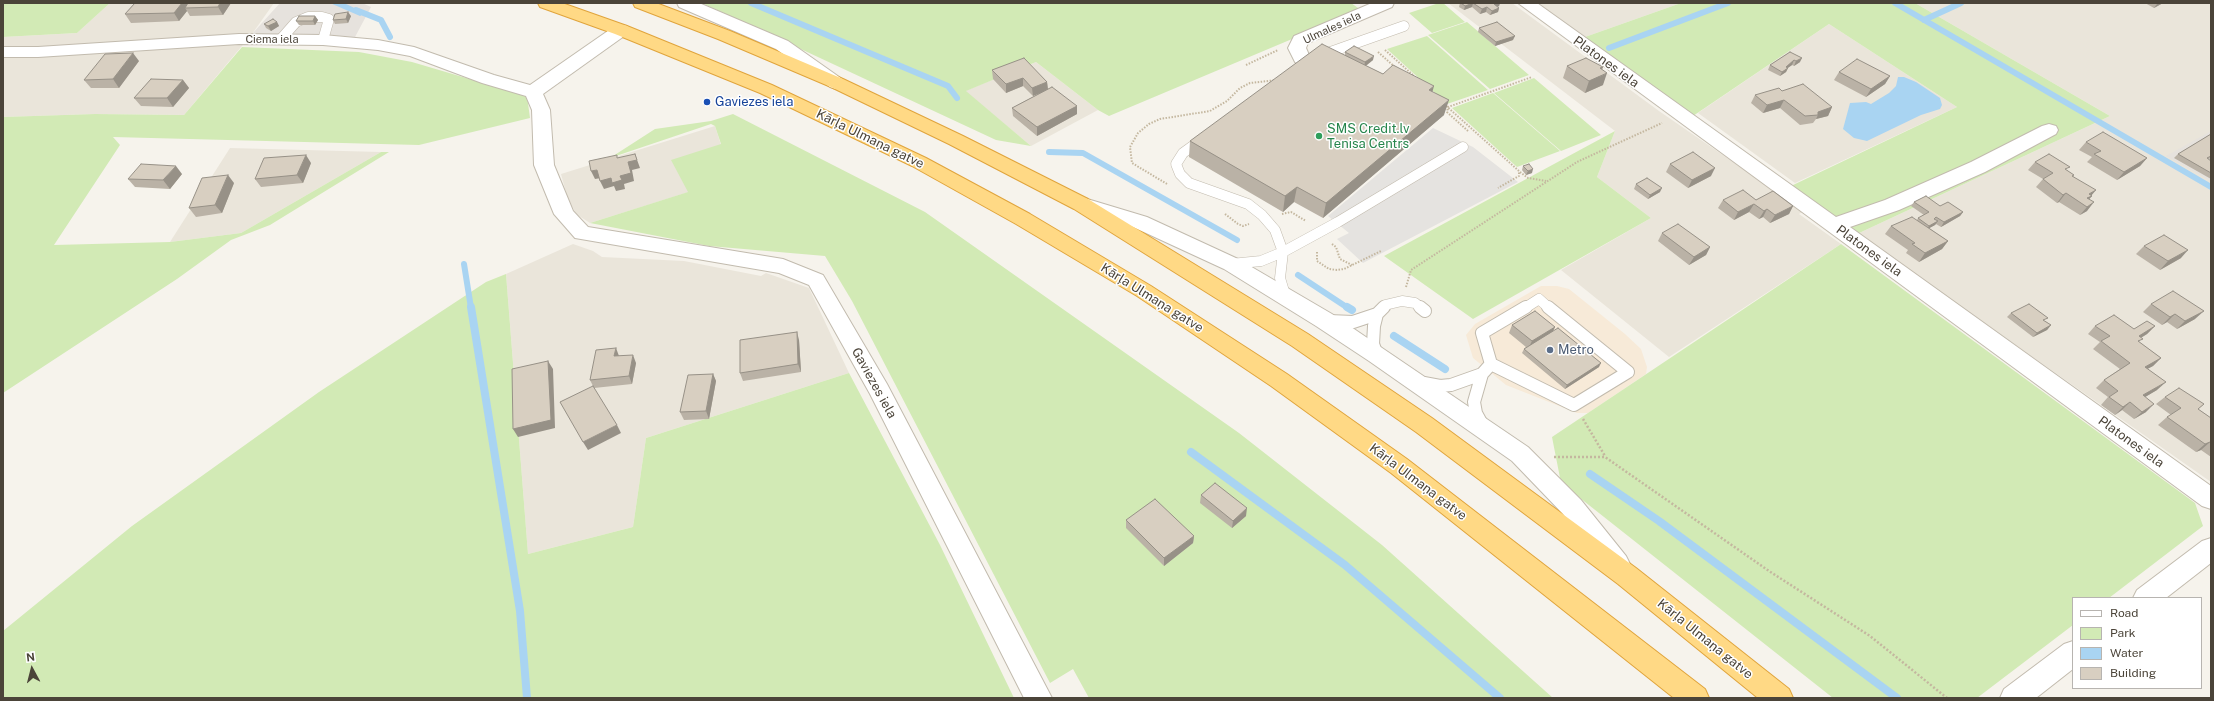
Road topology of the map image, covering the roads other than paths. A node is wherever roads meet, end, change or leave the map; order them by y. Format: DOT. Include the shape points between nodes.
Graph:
graph roads {
  1 [pos="546,3"];
  2 [pos="641,3"];
  3 [pos="684,3"];
  4 [pos="1386,3"];
  5 [pos="1526,3"];
  6 [pos="1404,26"];
  7 [pos="621,30"];
  8 [pos="281,39"];
  9 [pos="323,40"];
  10 [pos="3,52"];
  11 [pos="1304,66"];
  12 [pos="837,83"];
  13 [pos="533,92"];
  14 [pos="2050,130"];
  15 [pos="1208,135"];
  16 [pos="1463,147"];
  17 [pos="1080,204"];
  18 [pos="1834,225"];
  19 [pos="1284,252"];
  20 [pos="1231,264"];
  21 [pos="1286,298"];
  22 [pos="1425,311"];
  23 [pos="1377,314"];
  24 [pos="1324,320"];
  25 [pos="1377,355"];
  26 [pos="1491,364"];
  27 [pos="1482,374"];
  28 [pos="1413,380"];
  29 [pos="1486,430"];
  30 [pos="2211,499"];
  31 [pos="2211,549"];
  32 [pos="1627,576"];
  33 [pos="2147,597"];
  34 [pos="2072,654"];
  35 [pos="1038,698"];
  36 [pos="1695,698"];
  37 [pos="1779,698"];
  38 [pos="2014,698"];
  1 -- 7 [label="highway, Kārļa Ulmaņa gatve"];
  2 -- 12 [label="highway, Kārļa Ulmaņa gatve" via="724,34"];
  3 -- 12 [label="street" via="782,46"];
  4 -- 11 [label="street, Ulmales iela" via="1300,40 1297,48"];
  5 -- 18 [label="street, Platones iela"];
  6 -- 11 [label="lane" via="1321,56"];
  7 -- 13 [label="street"];
  7 -- 36 [label="highway, Kārļa Ulmaņa gatve" via="766,89 919,162 1023,219 1144,291 1279,380 1399,466"];
  8 -- 9 [label="street, Ciema iela"];
  8 -- 9 [label="lane" via="296,22 322,17 329,19"];
  8 -- 10 [label="street, Ciema iela"];
  9 -- 13 [label="street, Ciema iela" via="378,45 414,52 488,79"];
  12 -- 17 [label="highway, Kārļa Ulmaņa gatve" via="956,140"];
  13 -- 35 [label="street, Gaviezes iela" via="542,110 544,165 564,214 582,232 615,240 782,266 816,280 879,390"];
  14 -- 18 [label="street" via="1892,205"];
  15 -- 19 [label="lane" via="1183,153 1176,164 1180,174 1190,183 1248,204 1275,230"];
  16 -- 19 [label="lane"];
  17 -- 20 [label="street" via="1140,222"];
  17 -- 32 [label="highway, Kārļa Ulmaņa gatve" via="1300,340 1424,425"];
  18 -- 30 [label="street, Platones iela"];
  19 -- 20 [label="lane" via="1261,261"];
  19 -- 21 [label="lane" via="1280,278"];
  20 -- 21 [label="street"];
  21 -- 24 [label="street"];
  22 -- 23 [label="lane" via="1415,303 1402,301 1385,305"];
  23 -- 24 [label="lane" via="1353,322"];
  23 -- 25 [label="lane" via="1373,344"];
  24 -- 25 [label="street"];
  25 -- 28 [label="street"];
  26 -- 26 [label="lane" via="1574,405 1628,372 1539,299 1482,334"];
  26 -- 27 [label="lane"];
  27 -- 28 [label="lane" via="1440,386"];
  27 -- 29 [label="lane" via="1474,402 1476,413"];
  28 -- 29 [label="street"];
  29 -- 32 [label="street" via="1520,454 1572,507"];
  31 -- 33 [label="street"];
  32 -- 37 [label="highway, Kārļa Ulmaņa gatve"];
  34 -- 38 [label="street"];
}
